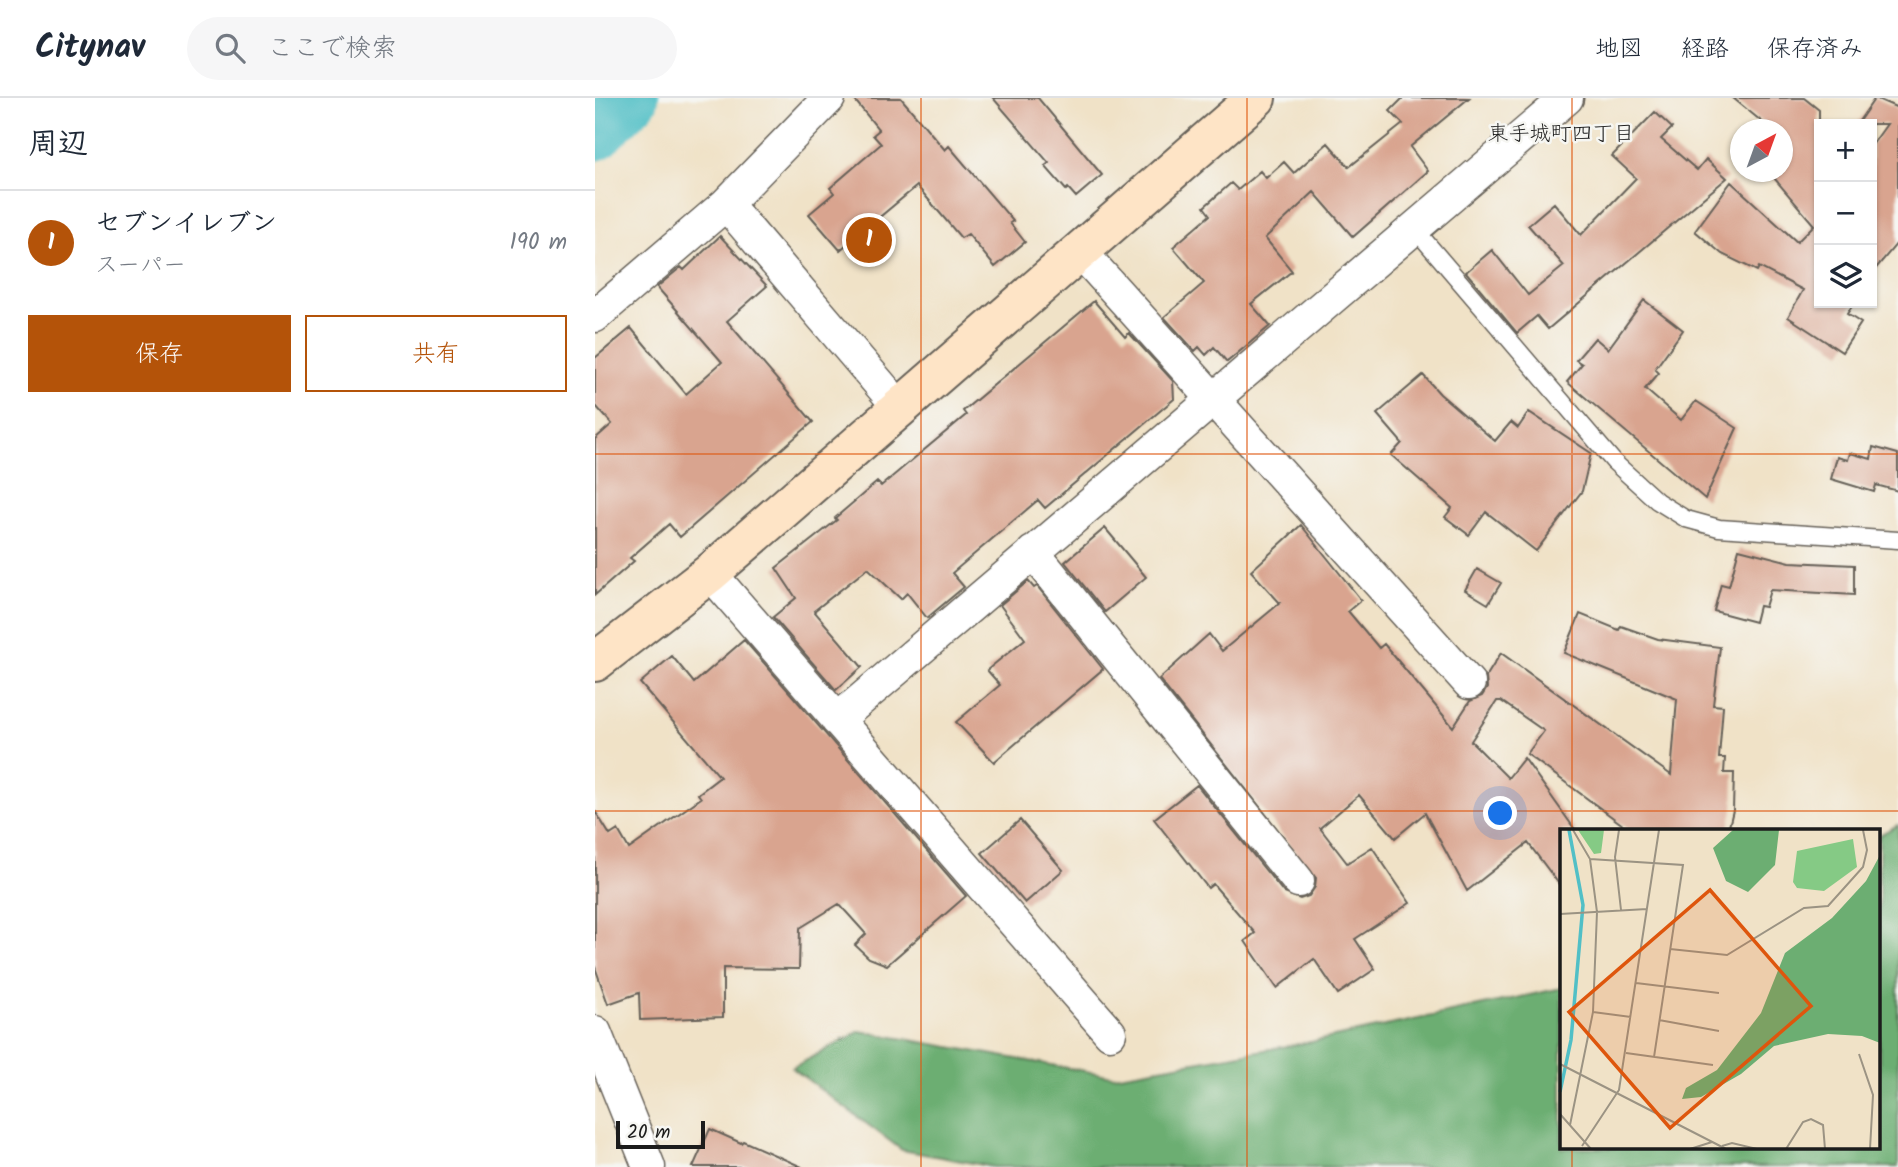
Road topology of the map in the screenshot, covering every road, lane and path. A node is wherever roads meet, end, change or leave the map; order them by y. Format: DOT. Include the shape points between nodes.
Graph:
graph roads {
  1 [pos="829,98"];
  2 [pos="1256,98"];
  3 [pos="1567,98"];
  4 [pos="726,204"];
  5 [pos="1414,228"];
  6 [pos="1079,250"];
  7 [pos="595,316"];
  8 [pos="1212,398"];
  9 [pos="900,408"];
  10 [pos="1898,540"];
  11 [pos="1033,552"];
  12 [pos="710,572"];
  13 [pos="595,662"];
  14 [pos="1469,683"];
  15 [pos="837,720"];
  16 [pos="1298,881"];
  17 [pos="595,1032"];
  18 [pos="1109,1033"];
  19 [pos="649,1167"];
  1 -- 4 [label="street"];
  2 -- 6 [label="street"];
  3 -- 5 [label="street"];
  4 -- 7 [label="street"];
  4 -- 9 [label="street"];
  5 -- 8 [label="street"];
  5 -- 10 [label="lane" via="1614,462 1657,502 1686,519 1719,528"];
  6 -- 8 [label="street"];
  6 -- 9 [label="street"];
  8 -- 11 [label="street"];
  8 -- 14 [label="street"];
  9 -- 12 [label="street"];
  11 -- 15 [label="street"];
  11 -- 16 [label="street"];
  12 -- 13 [label="street"];
  12 -- 15 [label="street"];
  15 -- 18 [label="street"];
  17 -- 19 [label="street"];
}
